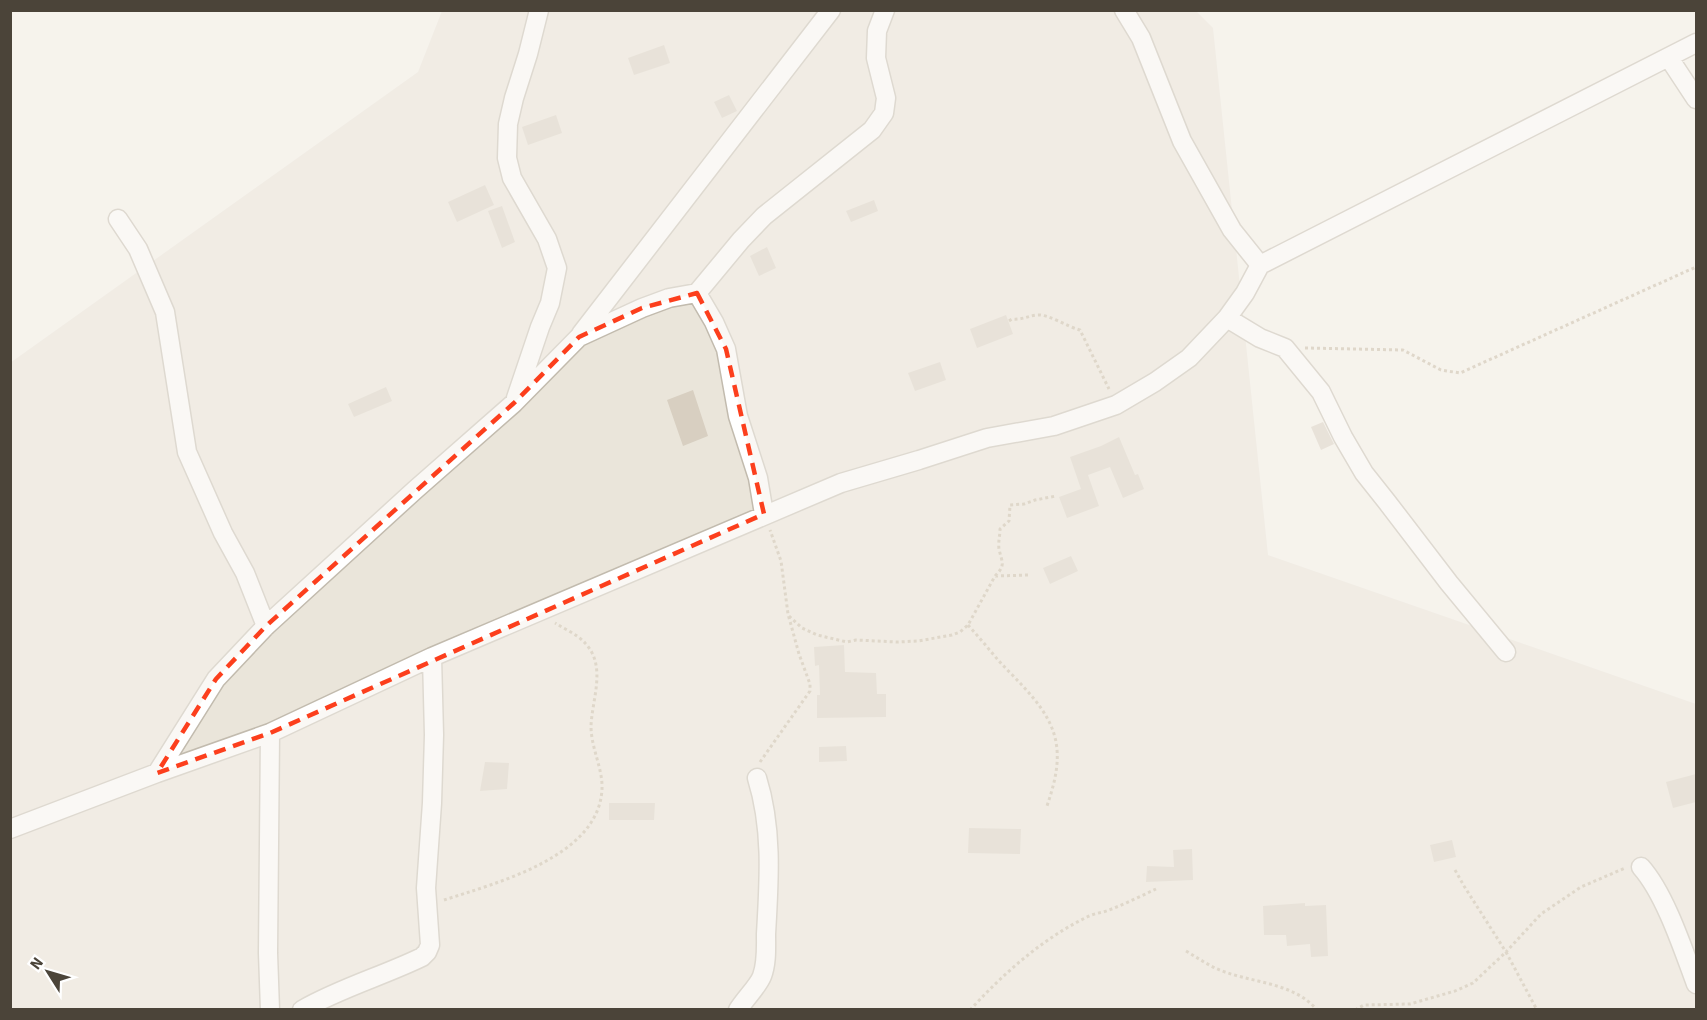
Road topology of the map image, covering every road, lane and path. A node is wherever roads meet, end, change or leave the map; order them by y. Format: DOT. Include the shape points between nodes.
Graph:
graph roads {
  1 [pos="538,10"];
  2 [pos="831,10"];
  3 [pos="885,10"];
  4 [pos="1124,10"];
  5 [pos="1696,43"];
  6 [pos="1669,58"];
  7 [pos="1696,99"];
  8 [pos="118,219"];
  9 [pos="1260,265"];
  10 [pos="1696,267"];
  11 [pos="697,293"];
  12 [pos="1227,318"];
  13 [pos="1009,321"];
  14 [pos="579,337"];
  15 [pos="1285,348"];
  16 [pos="514,403"];
  17 [pos="1116,405"];
  18 [pos="1056,496"];
  19 [pos="765,514"];
  20 [pos="1029,575"];
  21 [pos="995,576"];
  22 [pos="538,613"];
  23 [pos="788,615"];
  24 [pos="968,625"];
  25 [pos="266,626"];
  26 [pos="1506,652"];
  27 [pos="432,657"];
  28 [pos="270,733"];
  29 [pos="157,773"];
  30 [pos="757,778"];
  31 [pos="1047,806"];
  32 [pos="10,829"];
  33 [pos="1641,867"];
  34 [pos="1455,870"];
  35 [pos="1156,889"];
  36 [pos="428,905"];
  37 [pos="1186,951"];
  38 [pos="1506,952"];
  39 [pos="1696,984"];
  40 [pos="270,1010"];
  41 [pos="302,1010"];
  42 [pos="738,1010"];
  43 [pos="970,1010"];
  44 [pos="1317,1010"];
  45 [pos="1355,1010"];
  46 [pos="1537,1010"];
  1 -- 16 [label="street" via="510,116 507,158 512,178 547,239 557,268 550,303"];
  2 -- 14 [label="street"];
  3 -- 11 [label="street" via="877,31 876,58 886,98 884,113 872,130 764,216"];
  4 -- 9 [label="street" via="1141,38 1182,141 1232,230"];
  5 -- 6 [label="street"];
  6 -- 7 [label="street"];
  6 -- 9 [label="street"];
  8 -- 25 [label="street" via="138,249 165,312 188,452"];
  9 -- 12 [label="street"];
  10 -- 15 [label="path" via="1460,373 1441,370 1403,350"];
  11 -- 14 [label="street" via="642,308"];
  11 -- 19 [label="street" via="726,349 738,416 758,477"];
  12 -- 15 [label="street"];
  12 -- 17 [label="street" via="1189,358"];
  13 -- 17 [label="path" via="1039,315 1080,330"];
  14 -- 16 [label="street"];
  15 -- 26 [label="street" via="1321,392 1364,474"];
  16 -- 25 [label="street"];
  17 -- 19 [label="street" via="1054,426 987,438 841,483"];
  18 -- 21 [label="path" via="1010,505 1009,521 1000,529 1002,569"];
  19 -- 22 [label="street"];
  19 -- 23 [label="path" via="781,561"];
  20 -- 21 [label="path"];
  21 -- 24 [label="path"];
  22 -- 27 [label="street"];
  22 -- 36 [label="path" via="585,642 596,659 591,727 602,787 600,803 583,834 546,861 489,887"];
  23 -- 24 [label="path" via="817,635 847,642 918,641 952,635"];
  23 -- 30 [label="path" via="810,691 761,759"];
  24 -- 31 [label="path" via="1050,722 1057,763"];
  25 -- 29 [label="street" via="216,679"];
  27 -- 28 [label="street"];
  27 -- 36 [label="street"];
  28 -- 29 [label="street"];
  28 -- 40 [label="street"];
  29 -- 32 [label="street"];
  30 -- 42 [label="street" via="769,854 765,961 762,977"];
  33 -- 38 [label="path" via="1629,866 1581,887 1541,914"];
  33 -- 39 [label="street" via="1660,897"];
  34 -- 38 [label="path"];
  35 -- 43 [label="path" via="1071,926 1022,959"];
  36 -- 41 [label="street" via="430,945 422,957 321,998"];
  37 -- 44 [label="path" via="1215,968 1284,988 1309,1000"];
  38 -- 45 [label="path" via="1473,982 1455,991 1410,1004 1364,1005"];
  38 -- 46 [label="path"];
}
